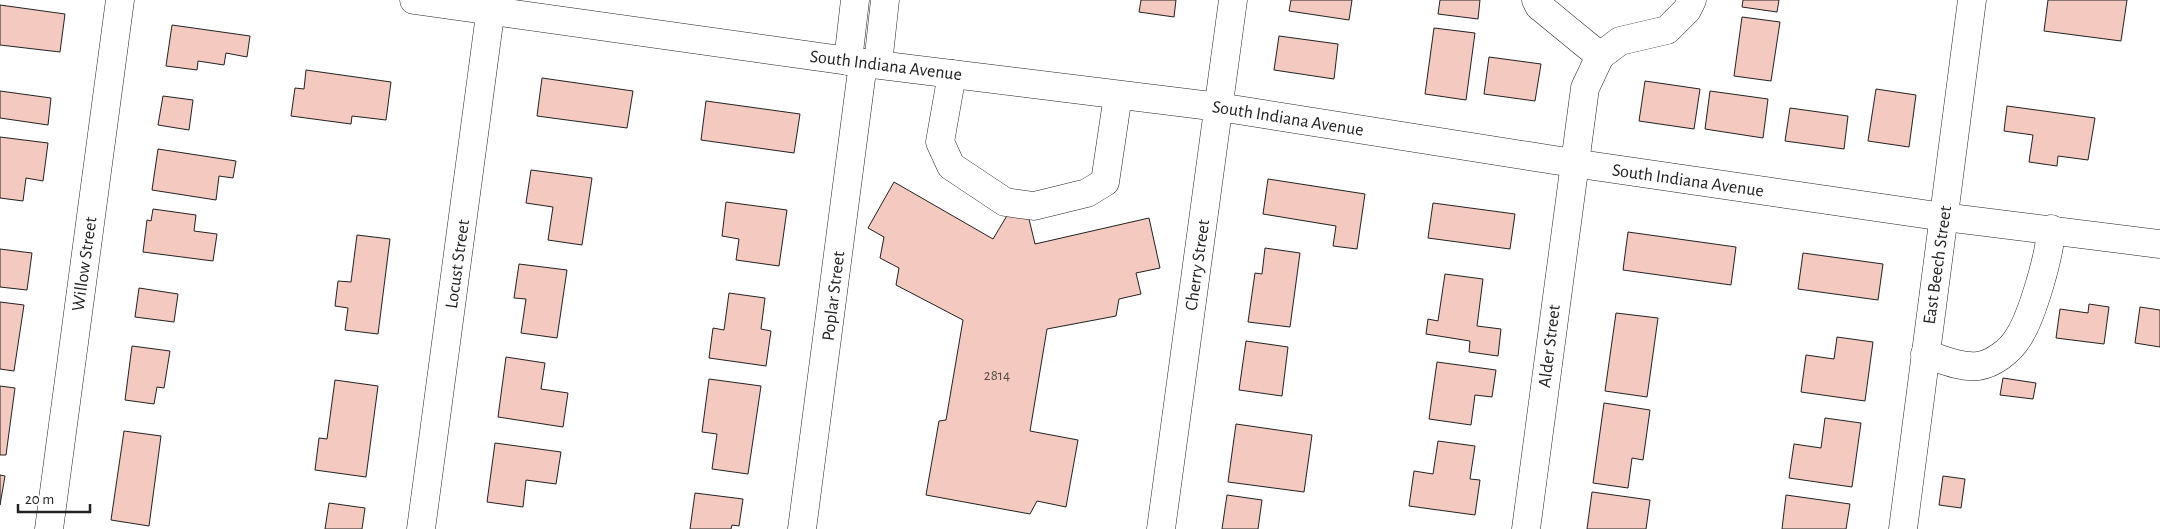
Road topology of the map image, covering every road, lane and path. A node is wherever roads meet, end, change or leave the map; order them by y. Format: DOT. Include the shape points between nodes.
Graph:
graph roads {
  1 [pos="120,0"];
  2 [pos="414,0"];
  3 [pos="855,0"];
  4 [pos="885,0"];
  5 [pos="1233,0"];
  6 [pos="1536,0"];
  7 [pos="1692,0"];
  8 [pos="1972,0"];
  9 [pos="491,5"];
  10 [pos="1600,56"];
  11 [pos="863,63"];
  12 [pos="952,74"];
  13 [pos="1118,95"];
  14 [pos="1219,107"];
  15 [pos="1573,163"];
  16 [pos="1944,217"];
  17 [pos="2051,229"];
  18 [pos="2160,244"];
  19 [pos="1926,354"];
  20 [pos="49,529"];
  21 [pos="422,529"];
  22 [pos="802,529"];
  23 [pos="1161,529"];
  24 [pos="1526,529"];
  25 [pos="1903,529"];
  1 -- 20 [label="street, Willow Street"];
  2 -- 9 [label="street, South Indiana Avenue"];
  3 -- 11 [label="street"];
  4 -- 11 [label="street"];
  5 -- 14 [label="street, Cherry Street"];
  6 -- 10 [label="street" via="1539,6"];
  7 -- 10 [label="street" via="1687,10 1667,30 1620,41"];
  8 -- 16 [label="street, East Beech Street"];
  9 -- 11 [label="street, South Indiana Avenue"];
  9 -- 21 [label="street, Locust Street"];
  10 -- 15 [label="street, Alder Street" via="1585,88"];
  11 -- 12 [label="street, South Indiana Avenue"];
  11 -- 22 [label="street, Poplar Street"];
  12 -- 13 [label="street, South Indiana Avenue"];
  12 -- 13 [label="street" via="940,142 951,166 1005,202 1034,206 1087,193 1105,182"];
  13 -- 14 [label="street, South Indiana Avenue"];
  14 -- 15 [label="street, South Indiana Avenue"];
  14 -- 23 [label="street, Cherry Street"];
  15 -- 16 [label="street, South Indiana Avenue"];
  15 -- 24 [label="street, Alder Street"];
  16 -- 17 [label="street, South Indiana Avenue"];
  16 -- 19 [label="street, East Beech Street"];
  17 -- 18 [label="street, South Indiana Avenue"];
  17 -- 19 [label="street" via="2039,286 2018,338 2002,356 1978,366"];
  19 -- 25 [label="street, East Beech Street"];
}
